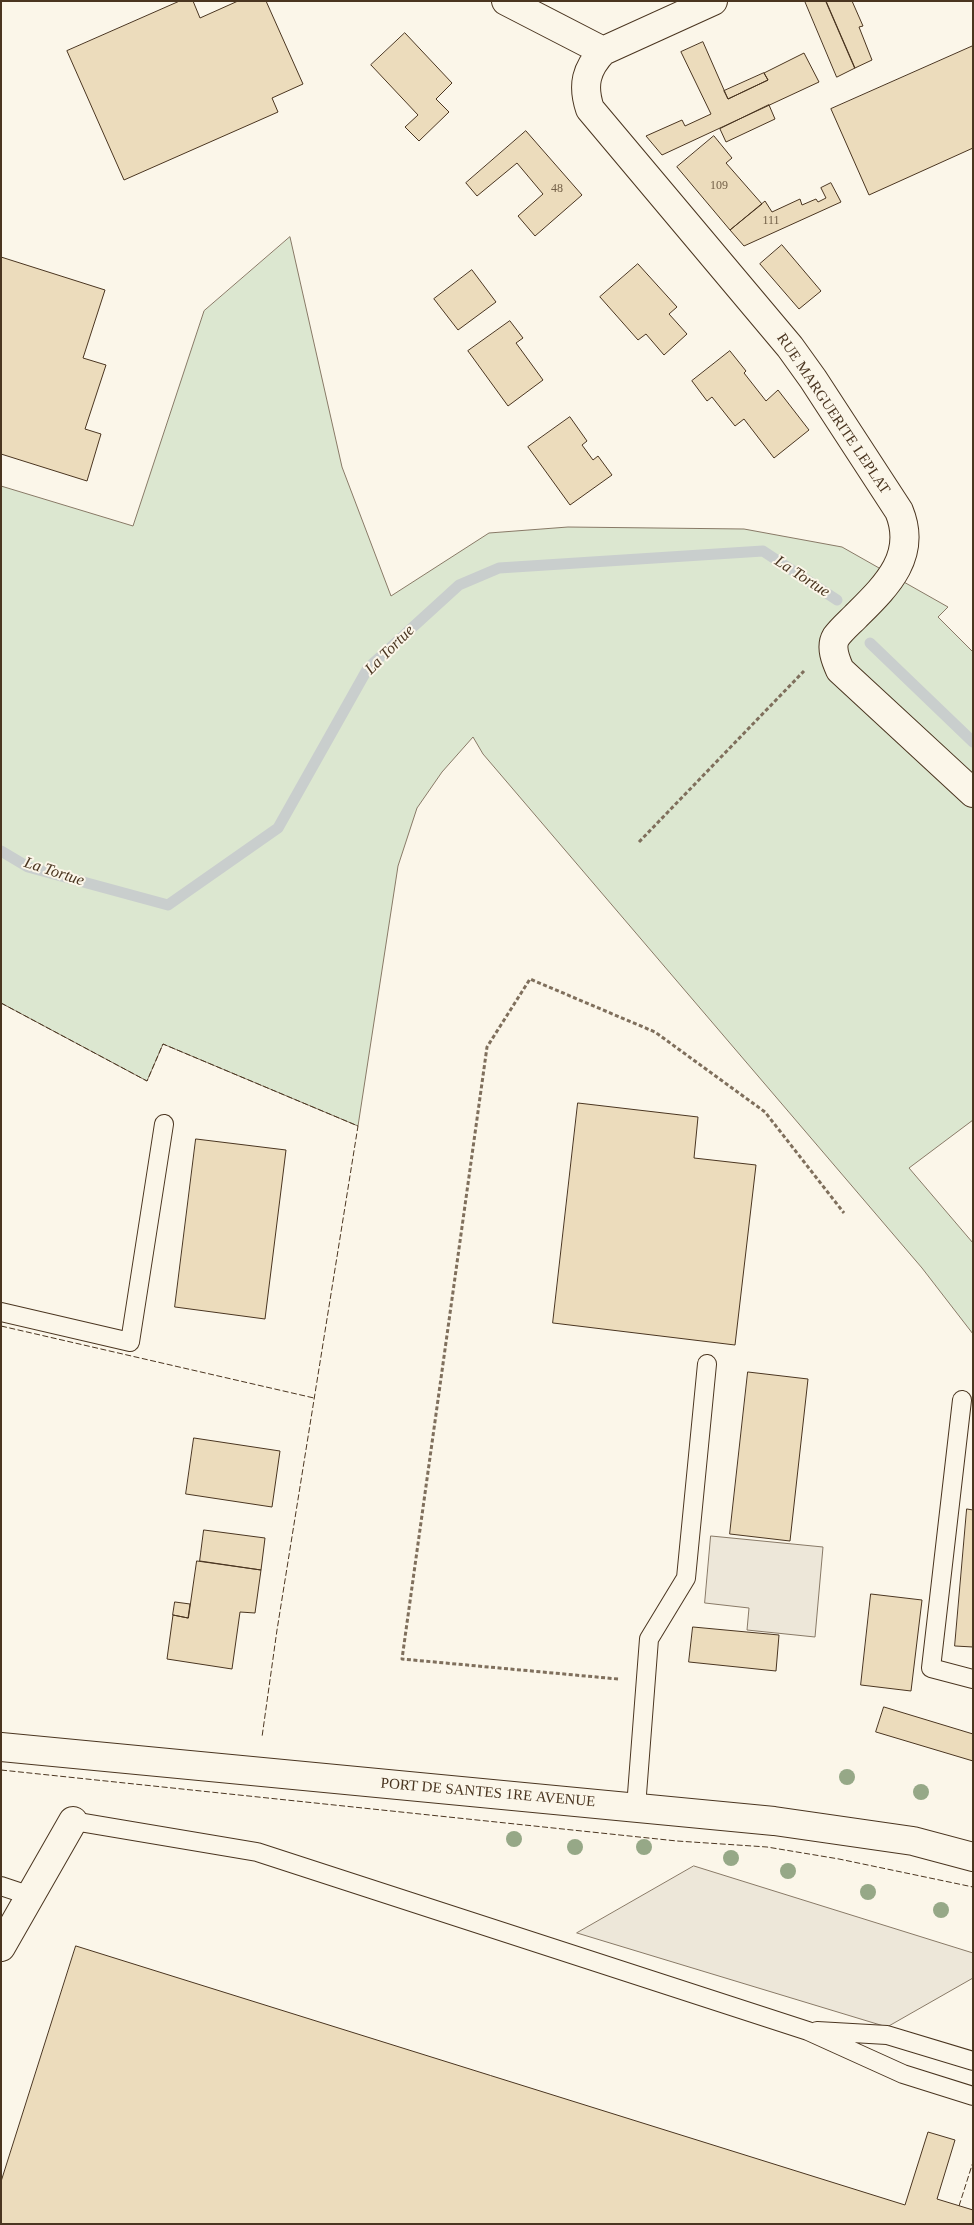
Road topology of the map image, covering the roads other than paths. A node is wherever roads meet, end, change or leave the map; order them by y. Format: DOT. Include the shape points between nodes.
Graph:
graph roads {
  1 [pos="506,1"];
  2 [pos="712,1"];
  3 [pos="604,51"];
  4 [pos="973,793"];
  5 [pos="164,1124"];
  6 [pos="1,1312"];
  7 [pos="707,1364"];
  8 [pos="962,1400"];
  9 [pos="973,1679"];
  10 [pos="1,1747"];
  11 [pos="636,1807"];
  12 [pos="73,1821"];
  13 [pos="973,1857"];
  14 [pos="1,1886"];
  15 [pos="30,1896"];
  16 [pos="1,1947"];
  17 [pos="808,2031"];
  18 [pos="973,2061"];
  19 [pos="973,2096"];
  1 -- 3 [label="street"];
  2 -- 3 [label="street, RUE MARGUERITE LEPLAT"];
  3 -- 4 [label="street, RUE MARGUERITE LEPLAT" via="588,72 586,96 590,109 790,347 904,522 900,565 874,599 836,638 835,660 840,670"];
  5 -- 6 [label="lane" via="130,1342"];
  7 -- 11 [label="lane" via="686,1578 649,1639"];
  8 -- 9 [label="lane" via="931,1668"];
  10 -- 11 [label="street, PORT DE SANTES 1RE AVENUE"];
  11 -- 13 [label="street, PORT DE SANTES 1RE AVENUE" via="876,1835"];
  12 -- 15 [label="street"];
  12 -- 17 [label="lane" via="256,1852"];
  14 -- 15 [label="lane"];
  15 -- 16 [label="street"];
  17 -- 18 [label="lane" via="887,2035"];
  17 -- 19 [label="lane" via="903,2074"];
}
